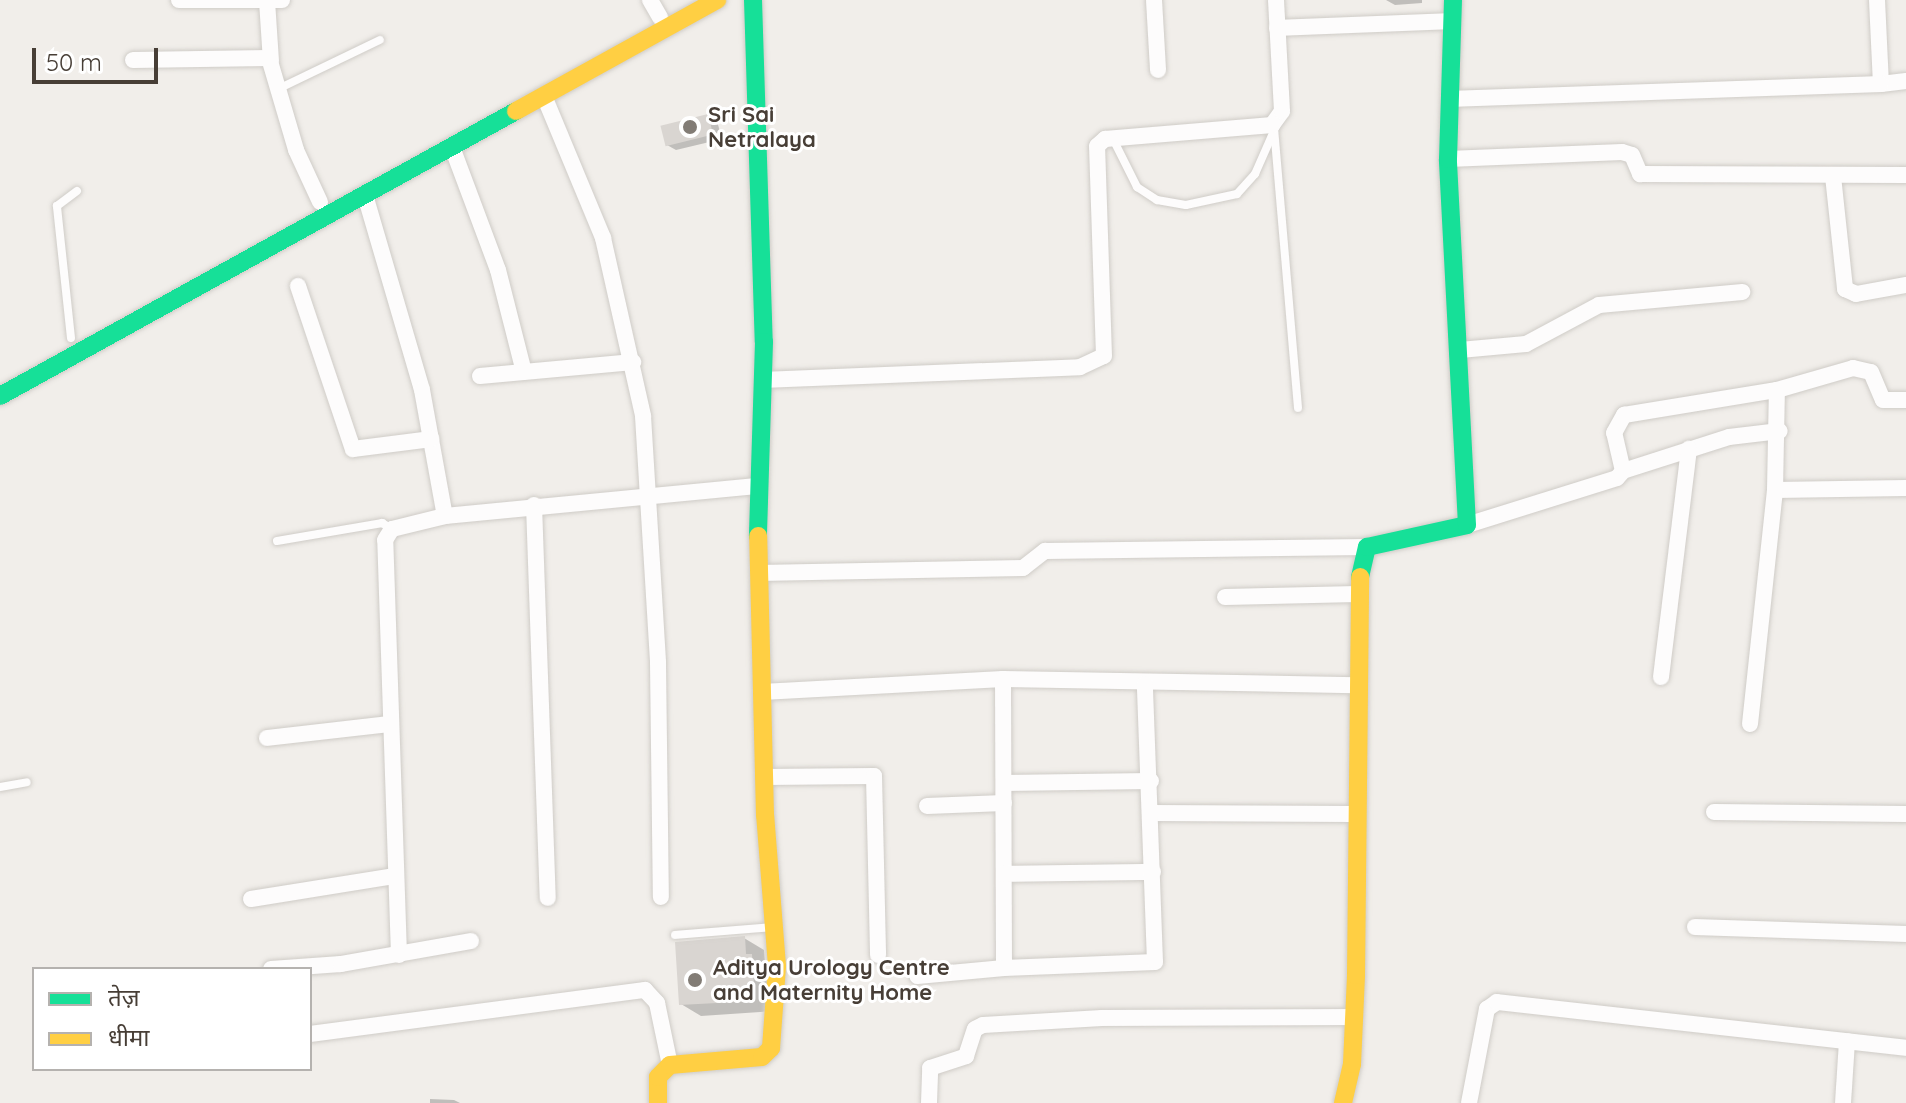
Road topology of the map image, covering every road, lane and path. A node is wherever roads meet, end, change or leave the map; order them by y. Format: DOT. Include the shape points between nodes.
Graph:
graph roads {
  1 [pos="179,0"];
  2 [pos="199,0"];
  3 [pos="282,0"];
  4 [pos="650,0"];
  5 [pos="691,0"];
  6 [pos="717,0"];
  7 [pos="753,0"];
  8 [pos="1154,0"];
  9 [pos="1276,0"];
  10 [pos="1453,0"];
  11 [pos="1877,0"];
  12 [pos="267,1"];
  13 [pos="660,17"];
  14 [pos="1452,21"];
  15 [pos="1277,28"];
  16 [pos="380,40"];
  17 [pos="133,60"];
  18 [pos="271,61"];
  19 [pos="1158,70"];
  20 [pos="1906,81"];
  21 [pos="1881,84"];
  22 [pos="278,89"];
  23 [pos="544,96"];
  24 [pos="1449,99"];
  25 [pos="1276,125"];
  26 [pos="1113,139"];
  27 [pos="452,147"];
  28 [pos="1448,159"];
  29 [pos="1906,175"];
  30 [pos="1833,176"];
  31 [pos="77,191"];
  32 [pos="365,195"];
  33 [pos="320,202"];
  34 [pos="1906,285"];
  35 [pos="298,286"];
  36 [pos="1742,292"];
  37 [pos="71,338"];
  38 [pos="1460,350"];
  39 [pos="633,362"];
  40 [pos="524,372"];
  41 [pos="480,376"];
  42 [pos="0,378"];
  43 [pos="762,380"];
  44 [pos="1777,390"];
  45 [pos="0,396"];
  46 [pos="1906,400"];
  47 [pos="1298,408"];
  48 [pos="1780,431"];
  49 [pos="431,439"];
  50 [pos="1689,449"];
  51 [pos="1623,471"];
  52 [pos="757,486"];
  53 [pos="1906,488"];
  54 [pos="1775,490"];
  55 [pos="650,493"];
  56 [pos="534,505"];
  57 [pos="445,516"];
  58 [pos="1467,525"];
  59 [pos="392,529"];
  60 [pos="277,541"];
  61 [pos="1367,547"];
  62 [pos="759,573"];
  63 [pos="1357,594"];
  64 [pos="1225,597"];
  65 [pos="1661,677"];
  66 [pos="1003,679"];
  67 [pos="1145,684"];
  68 [pos="1356,685"];
  69 [pos="762,692"];
  70 [pos="390,724"];
  71 [pos="1750,724"];
  72 [pos="267,738"];
  73 [pos="764,777"];
  74 [pos="1151,781"];
  75 [pos="27,782"];
  76 [pos="1004,783"];
  77 [pos="0,787"];
  78 [pos="1004,803"];
  79 [pos="927,806"];
  80 [pos="1714,812"];
  81 [pos="1151,813"];
  82 [pos="1353,814"];
  83 [pos="1906,814"];
  84 [pos="1153,872"];
  85 [pos="1004,874"];
  86 [pos="395,876"];
  87 [pos="661,897"];
  88 [pos="548,898"];
  89 [pos="251,899"];
  90 [pos="774,927"];
  91 [pos="1695,927"];
  92 [pos="1906,934"];
  93 [pos="675,935"];
  94 [pos="471,941"];
  95 [pos="399,955"];
  96 [pos="878,955"];
  97 [pos="289,967"];
  98 [pos="1004,968"];
  99 [pos="917,976"];
  100 [pos="1354,1017"];
  101 [pos="312,1034"];
  102 [pos="1847,1041"];
  103 [pos="1906,1048"];
  104 [pos="670,1065"];
  105 [pos="658,1103"];
  106 [pos="929,1103"];
  107 [pos="1343,1103"];
  108 [pos="1469,1103"];
  109 [pos="1843,1103"];
  1 -- 2 [label="street"];
  2 -- 12 [label="street"];
  3 -- 12 [label="street"];
  4 -- 13 [label="street"];
  5 -- 13 [label="street"];
  6 -- 23 [label="street"];
  7 -- 43 [label="street"];
  8 -- 19 [label="street"];
  9 -- 15 [label="street"];
  10 -- 14 [label="street"];
  11 -- 21 [label="street"];
  12 -- 18 [label="street"];
  13 -- 33 [label="street"];
  14 -- 15 [label="street"];
  14 -- 24 [label="street"];
  15 -- 25 [label="street" via="1282,111"];
  16 -- 22 [label="lane"];
  17 -- 18 [label="street"];
  18 -- 22 [label="street"];
  20 -- 21 [label="street"];
  21 -- 24 [label="street"];
  22 -- 33 [label="street" via="296,150"];
  23 -- 27 [label="street"];
  23 -- 39 [label="street" via="603,238"];
  24 -- 28 [label="street"];
  25 -- 26 [label="street"];
  25 -- 26 [label="lane" via="1255,174 1237,194 1186,205 1157,200 1137,187"];
  25 -- 47 [label="lane"];
  26 -- 43 [label="street" via="1097,146 1107,345 1093,364"];
  27 -- 32 [label="street"];
  27 -- 40 [label="street" via="498,270"];
  28 -- 30 [label="street" via="1622,152 1632,155 1640,174"];
  28 -- 38 [label="street"];
  29 -- 30 [label="street"];
  30 -- 34 [label="street" via="1845,289 1856,294"];
  31 -- 37 [label="lane" via="57,206"];
  32 -- 45 [label="street"];
  32 -- 49 [label="street" via="422,390"];
  33 -- 37 [label="street"];
  35 -- 49 [label="street" via="353,449"];
  36 -- 38 [label="street" via="1599,305 1526,344"];
  37 -- 42 [label="street"];
  38 -- 58 [label="street"];
  39 -- 40 [label="street"];
  39 -- 55 [label="street"];
  40 -- 41 [label="street"];
  43 -- 52 [label="street"];
  44 -- 46 [label="street" via="1862,368 1871,372 1883,400"];
  44 -- 48 [label="street"];
  44 -- 51 [label="street" via="1624,415 1614,433"];
  48 -- 50 [label="street" via="1729,437"];
  48 -- 54 [label="street"];
  49 -- 57 [label="street"];
  50 -- 51 [label="street"];
  50 -- 65 [label="street"];
  51 -- 58 [label="street" via="1608,483"];
  52 -- 55 [label="street"];
  52 -- 62 [label="street"];
  53 -- 54 [label="street"];
  54 -- 71 [label="street"];
  55 -- 56 [label="street"];
  55 -- 87 [label="street"];
  56 -- 57 [label="street"];
  56 -- 88 [label="street"];
  57 -- 59 [label="street"];
  58 -- 61 [label="street"];
  59 -- 60 [label="lane" via="382,523"];
  59 -- 70 [label="street" via="385,540"];
  61 -- 62 [label="street" via="1045,551 1023,568"];
  61 -- 63 [label="street"];
  62 -- 69 [label="street"];
  63 -- 64 [label="street"];
  63 -- 68 [label="street"];
  66 -- 67 [label="street"];
  66 -- 69 [label="street"];
  66 -- 76 [label="street"];
  67 -- 68 [label="street"];
  67 -- 74 [label="street"];
  68 -- 82 [label="street"];
  69 -- 73 [label="street"];
  70 -- 72 [label="street"];
  70 -- 86 [label="street"];
  73 -- 90 [label="street"];
  73 -- 96 [label="street" via="874,776"];
  74 -- 76 [label="street"];
  74 -- 81 [label="street"];
  75 -- 77 [label="lane"];
  76 -- 78 [label="street"];
  78 -- 79 [label="street"];
  78 -- 85 [label="street"];
  80 -- 83 [label="street"];
  81 -- 82 [label="street"];
  81 -- 84 [label="street"];
  82 -- 100 [label="street"];
  84 -- 85 [label="street"];
  84 -- 98 [label="street" via="1155,962"];
  85 -- 98 [label="street"];
  86 -- 89 [label="street"];
  86 -- 95 [label="street"];
  90 -- 93 [label="lane"];
  90 -- 104 [label="street" via="777,966 768,1054"];
  91 -- 92 [label="street"];
  94 -- 95 [label="street"];
  95 -- 97 [label="street"];
  98 -- 99 [label="street"];
  100 -- 106 [label="street" via="1117,1017 983,1025 975,1029 966,1056 930,1068"];
  100 -- 107 [label="street"];
  101 -- 104 [label="street" via="645,990 657,1003"];
  102 -- 103 [label="street"];
  102 -- 108 [label="street" via="1497,1002 1487,1009"];
  102 -- 109 [label="street"];
  104 -- 105 [label="street" via="658,1077"];
}
